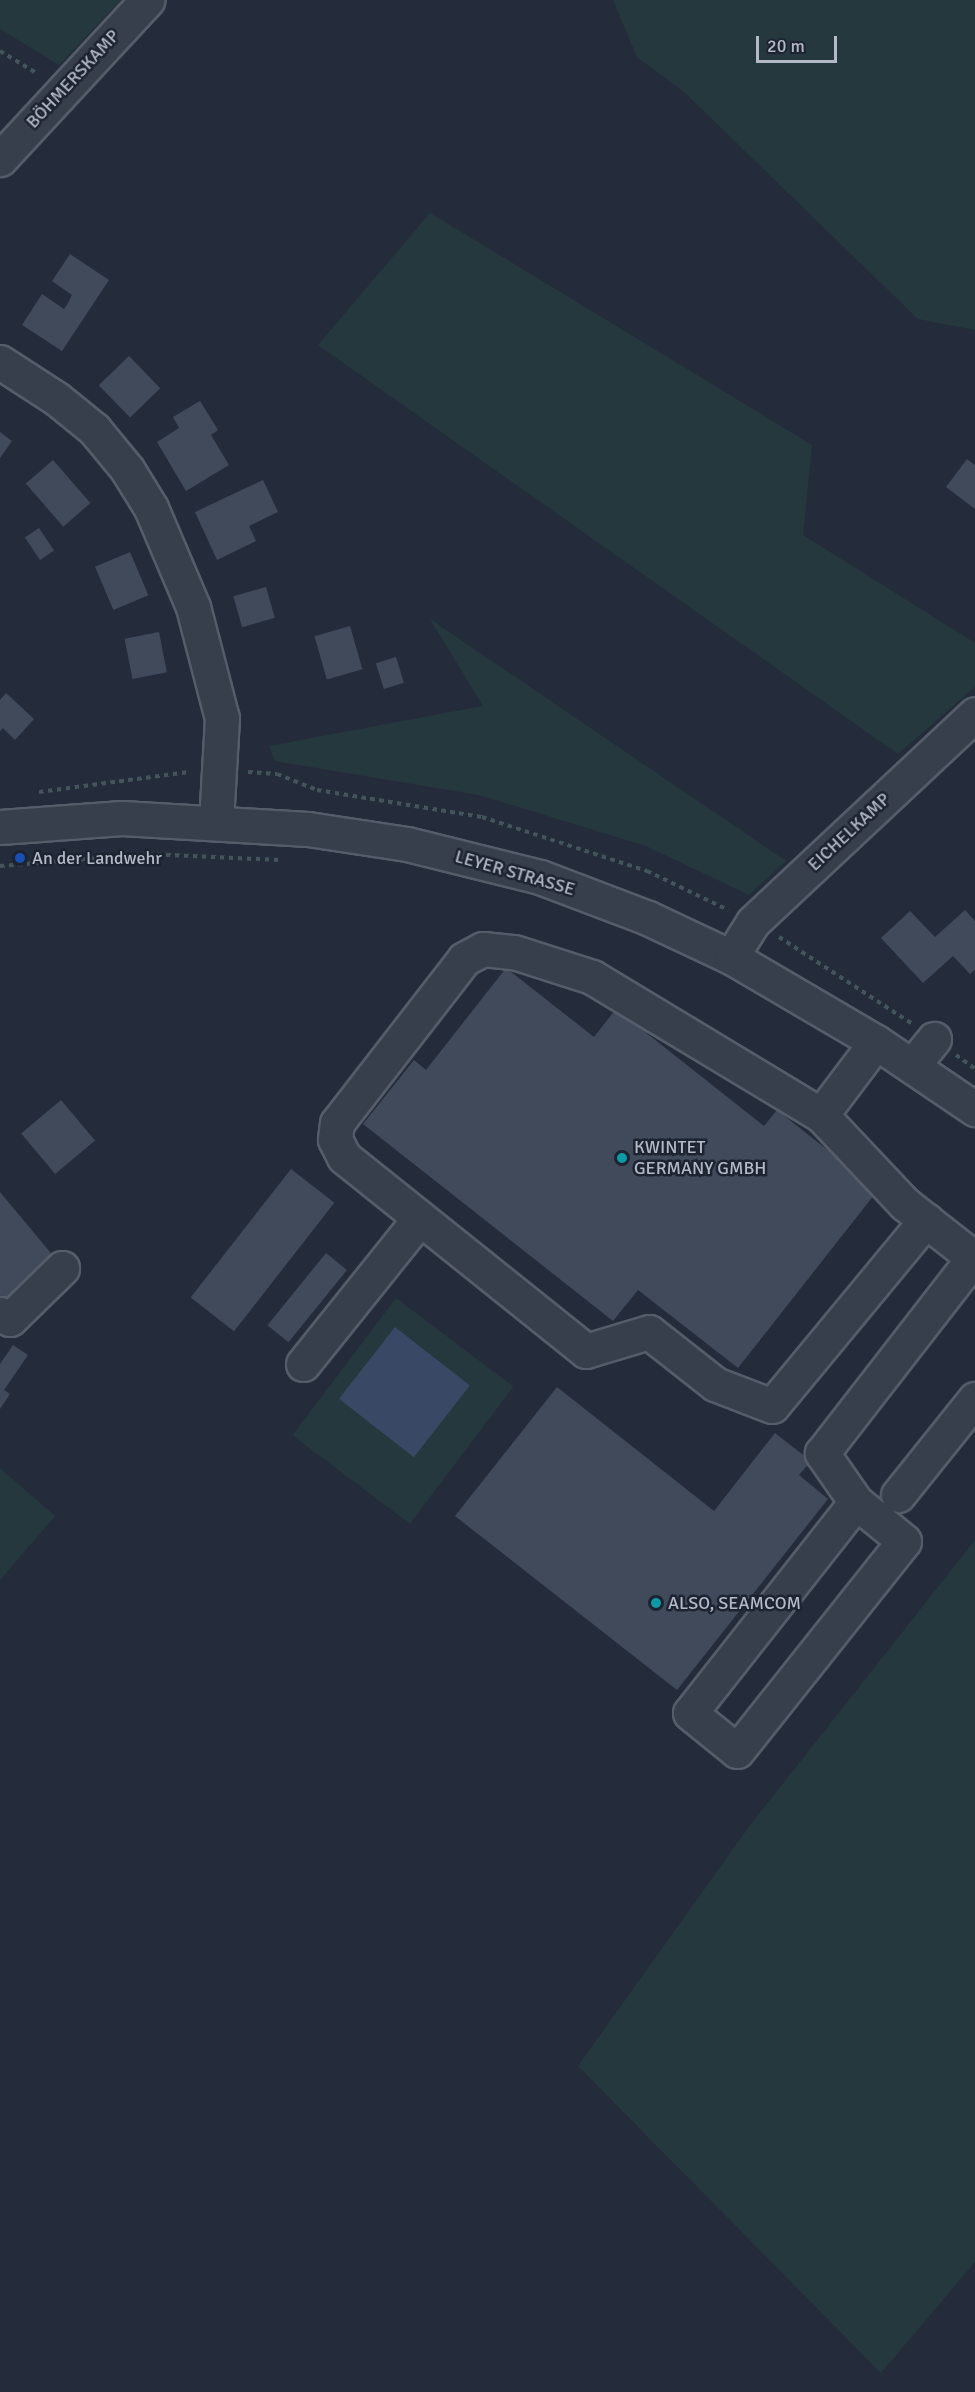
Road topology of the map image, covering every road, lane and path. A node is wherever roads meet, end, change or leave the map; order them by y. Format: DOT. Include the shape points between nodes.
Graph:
graph roads {
  1 [pos="147,0"];
  2 [pos="0,51"];
  3 [pos="63,90"];
  4 [pos="0,159"];
  5 [pos="0,362"];
  6 [pos="975,714"];
  7 [pos="221,771"];
  8 [pos="35,792"];
  9 [pos="216,821"];
  10 [pos="0,827"];
  11 [pos="291,861"];
  12 [pos="0,866"];
  13 [pos="730,957"];
  14 [pos="934,1039"];
  15 [pos="876,1042"];
  16 [pos="912,1066"];
  17 [pos="975,1109"];
  18 [pos="821,1115"];
  19 [pos="419,1219"];
  20 [pos="926,1221"];
  21 [pos="974,1258"];
  22 [pos="62,1268"];
  23 [pos="0,1314"];
  24 [pos="303,1364"];
  25 [pos="975,1399"];
  26 [pos="898,1495"];
  27 [pos="856,1502"];
  1 -- 3 [label="street, BÖHMERSKAMP"];
  2 -- 3 [label="path"];
  3 -- 4 [label="street, BÖHMERSKAMP"];
  5 -- 7 [label="street" via="94,429 151,508 193,607 212,671 222,718"];
  6 -- 13 [label="street, EICHELKAMP" via="753,922"];
  7 -- 8 [label="path" via="175,772"];
  7 -- 9 [label="street"];
  9 -- 10 [label="street, LEYER STRASSE" via="123,818"];
  9 -- 13 [label="street, LEYER STRASSE" via="407,843 540,877 648,918"];
  11 -- 12 [label="path" via="148,854"];
  13 -- 15 [label="street, LEYER STRASSE"];
  14 -- 16 [label="street"];
  15 -- 16 [label="street, LEYER STRASSE"];
  15 -- 18 [label="street"];
  16 -- 17 [label="street, LEYER STRASSE"];
  18 -- 19 [label="street" via="592,977 514,952 483,950 464,959 448,977 337,1123 335,1139 344,1157"];
  18 -- 20 [label="street"];
  19 -- 20 [label="street" via="586,1351 649,1332 715,1384 772,1406"];
  19 -- 24 [label="street"];
  20 -- 21 [label="street"];
  21 -- 27 [label="street" via="822,1453"];
  22 -- 23 [label="street" via="10,1319"];
  25 -- 26 [label="street"];
  27 -- 27 [label="street" via="904,1541 737,1751 690,1713"];
}
